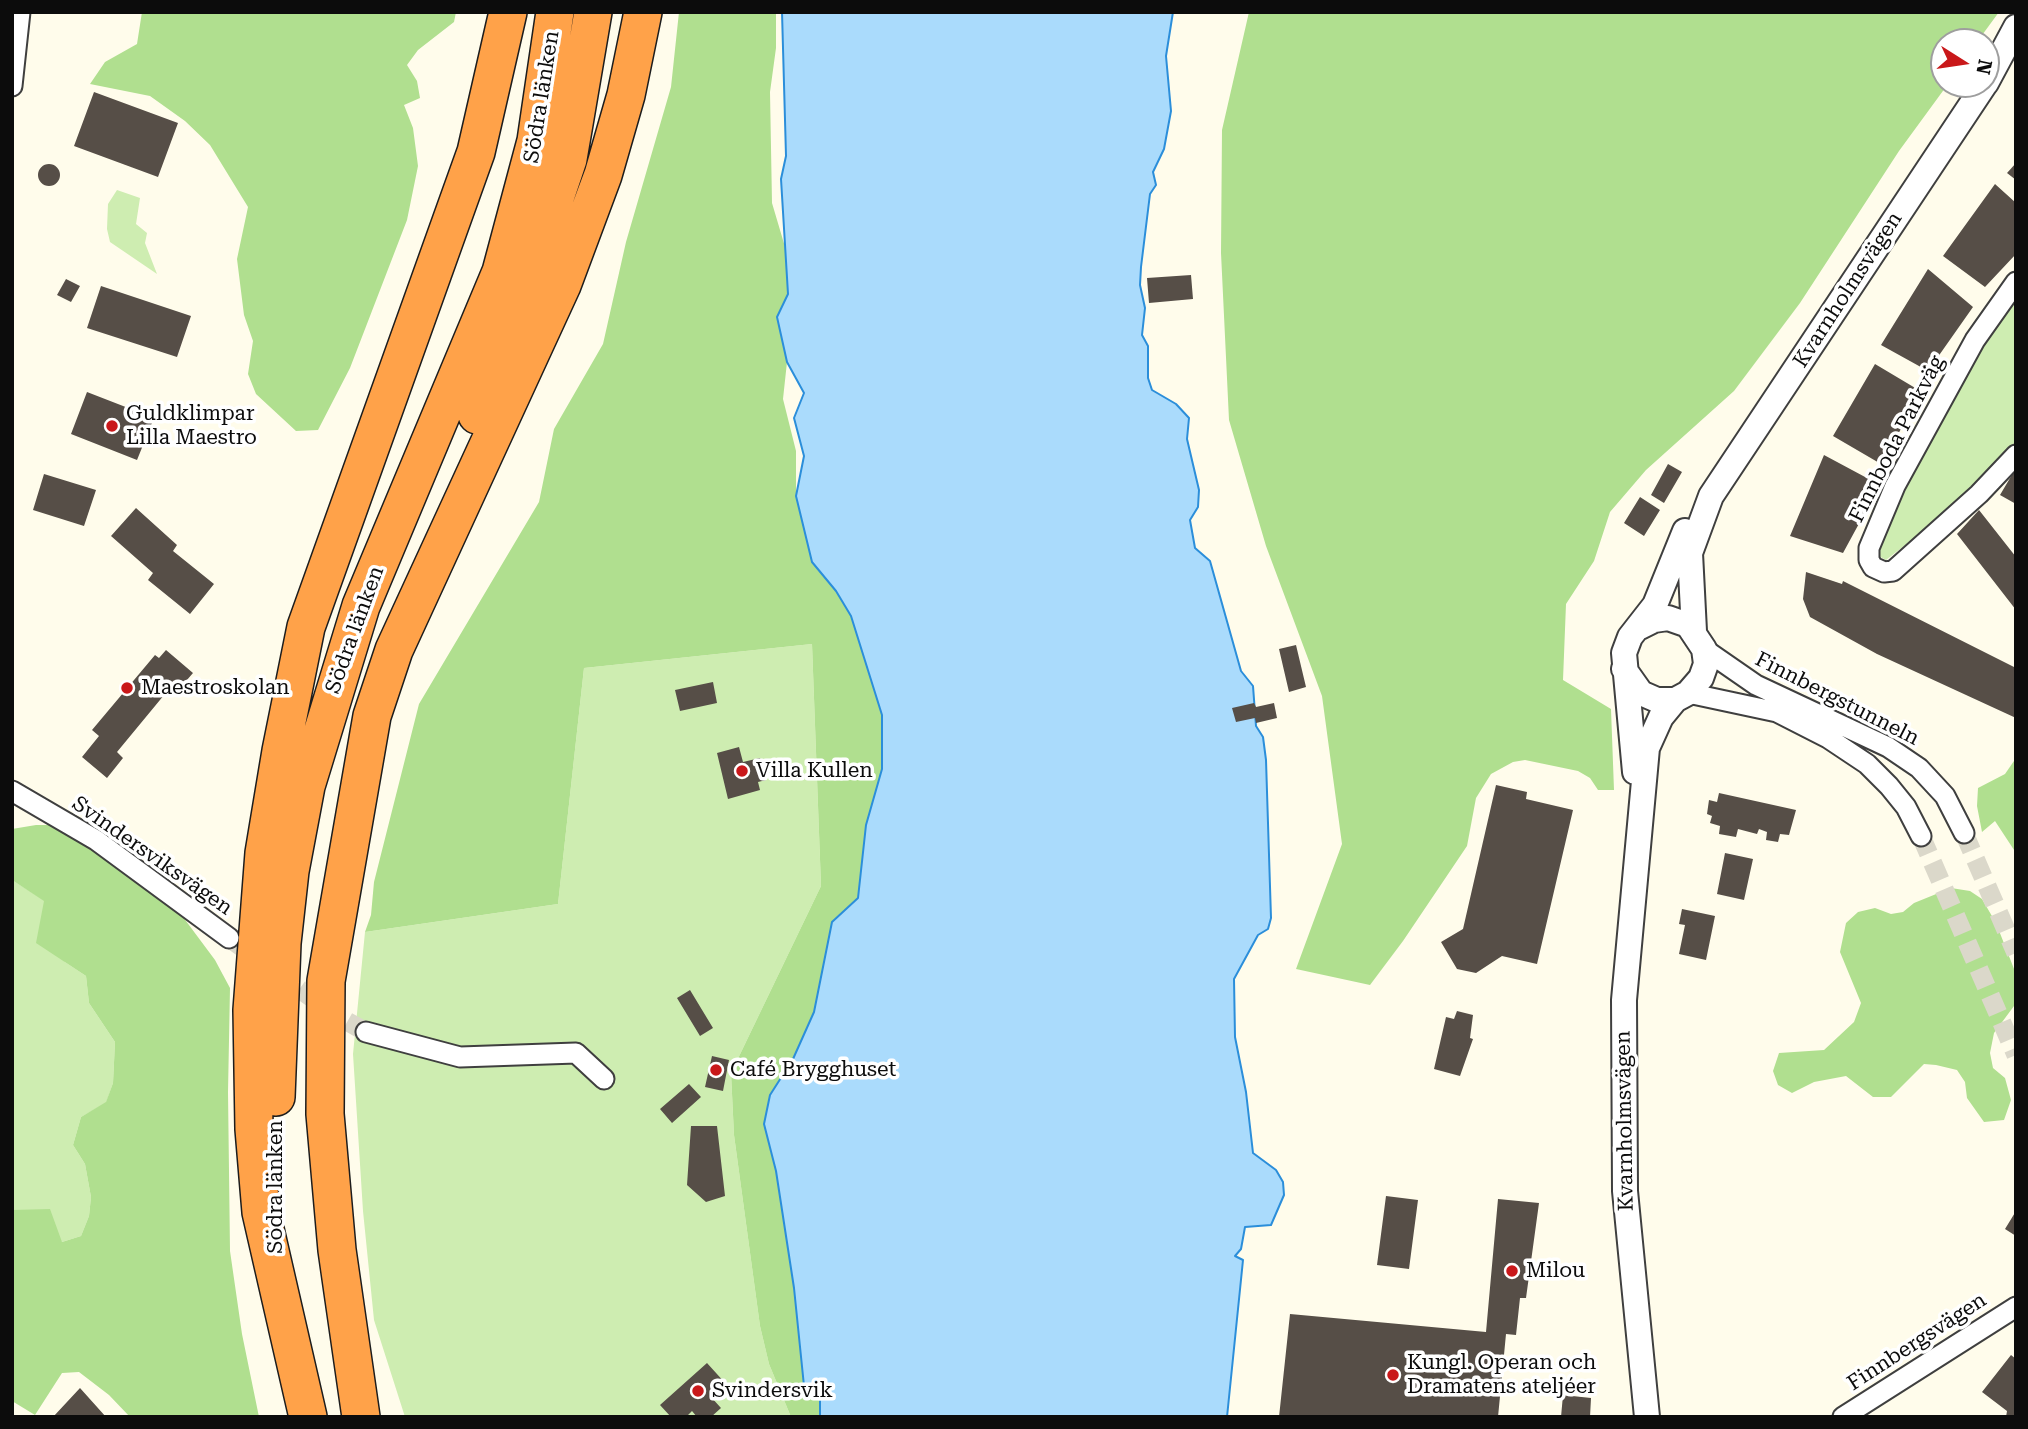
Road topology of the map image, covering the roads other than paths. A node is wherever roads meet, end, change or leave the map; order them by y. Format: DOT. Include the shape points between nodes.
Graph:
graph roads {
  1 [pos="19,12"];
  2 [pos="508,12"];
  3 [pos="555,12"];
  4 [pos="593,12"];
  5 [pos="643,12"];
  6 [pos="2016,27"];
  7 [pos="2016,47"];
  8 [pos="2000,57"];
  9 [pos="2000,65"];
  10 [pos="12,86"];
  11 [pos="1976,98"];
  12 [pos="2016,282"];
  13 [pos="2016,454"];
  14 [pos="1711,496"];
  15 [pos="1640,627"];
  16 [pos="1699,640"];
  17 [pos="394,650"];
  18 [pos="1624,669"];
  19 [pos="1682,696"];
  20 [pos="12,791"];
  21 [pos="1640,825"];
  22 [pos="1964,833"];
  23 [pos="1921,836"];
  24 [pos="229,938"];
  25 [pos="366,1032"];
  26 [pos="604,1079"];
  27 [pos="277,1273"];
  28 [pos="2016,1307"];
  29 [pos="308,1417"];
  30 [pos="361,1417"];
  31 [pos="1647,1417"];
  32 [pos="1843,1417"];
  1 -- 10 [label="street"];
  2 -- 27 [label="highway" via="476,152 306,627 281,751 264,853 251,1010 261,1212"];
  3 -- 27 [label="highway, Södra länken" via="536,141 501,272 361,606 306,786 282,943"];
  4 -- 17 [label="highway, Södra länken" via="568,159 511,329 431,534"];
  5 -- 17 [label="highway" via="603,175 562,285"];
  6 -- 8 [label="street, Kvarnholmsvägen"];
  7 -- 9 [label="street, Kvarnholmsvägen"];
  11 -- 14 [label="street, Kvarnholmsvägen"];
  12 -- 13 [label="street, Finnboda Parkväg" via="1962,361 1895,486 1869,548 1873,567 1893,571"];
  14 -- 15 [label="street, Kvarnholmsvägen" via="1695,510 1655,605"];
  14 -- 16 [label="street, Kvarnholmsvägen" via="1690,553"];
  15 -- 16 [label="street" via="1668,618"];
  15 -- 18 [label="street, Kvarnholmsvägen" via="1630,637"];
  16 -- 19 [label="street, Kvarnholmsvägen" via="1706,663 1701,678"];
  16 -- 22 [label="street, Finnbergstunneln" via="1756,685 1888,747 1919,768 1945,796"];
  17 -- 30 [label="highway" via="372,716 326,981 325,1114 337,1251"];
  18 -- 19 [label="street" via="1641,693 1657,700"];
  18 -- 21 [label="street, Kvarnholmsvägen"];
  19 -- 21 [label="street, Kvarnholmsvägen" via="1661,717 1647,748"];
  19 -- 23 [label="street, Finnbergstunneln" via="1777,712 1828,738 1867,764 1889,786"];
  20 -- 24 [label="street, Svindersviksvägen" via="96,840"];
  21 -- 31 [label="street, Kvarnholmsvägen" via="1623,1000 1623,1153"];
  25 -- 26 [label="street" via="460,1057 576,1054"];
  27 -- 29 [label="highway"];
  28 -- 32 [label="street, Finnbergsvägen"];
}
